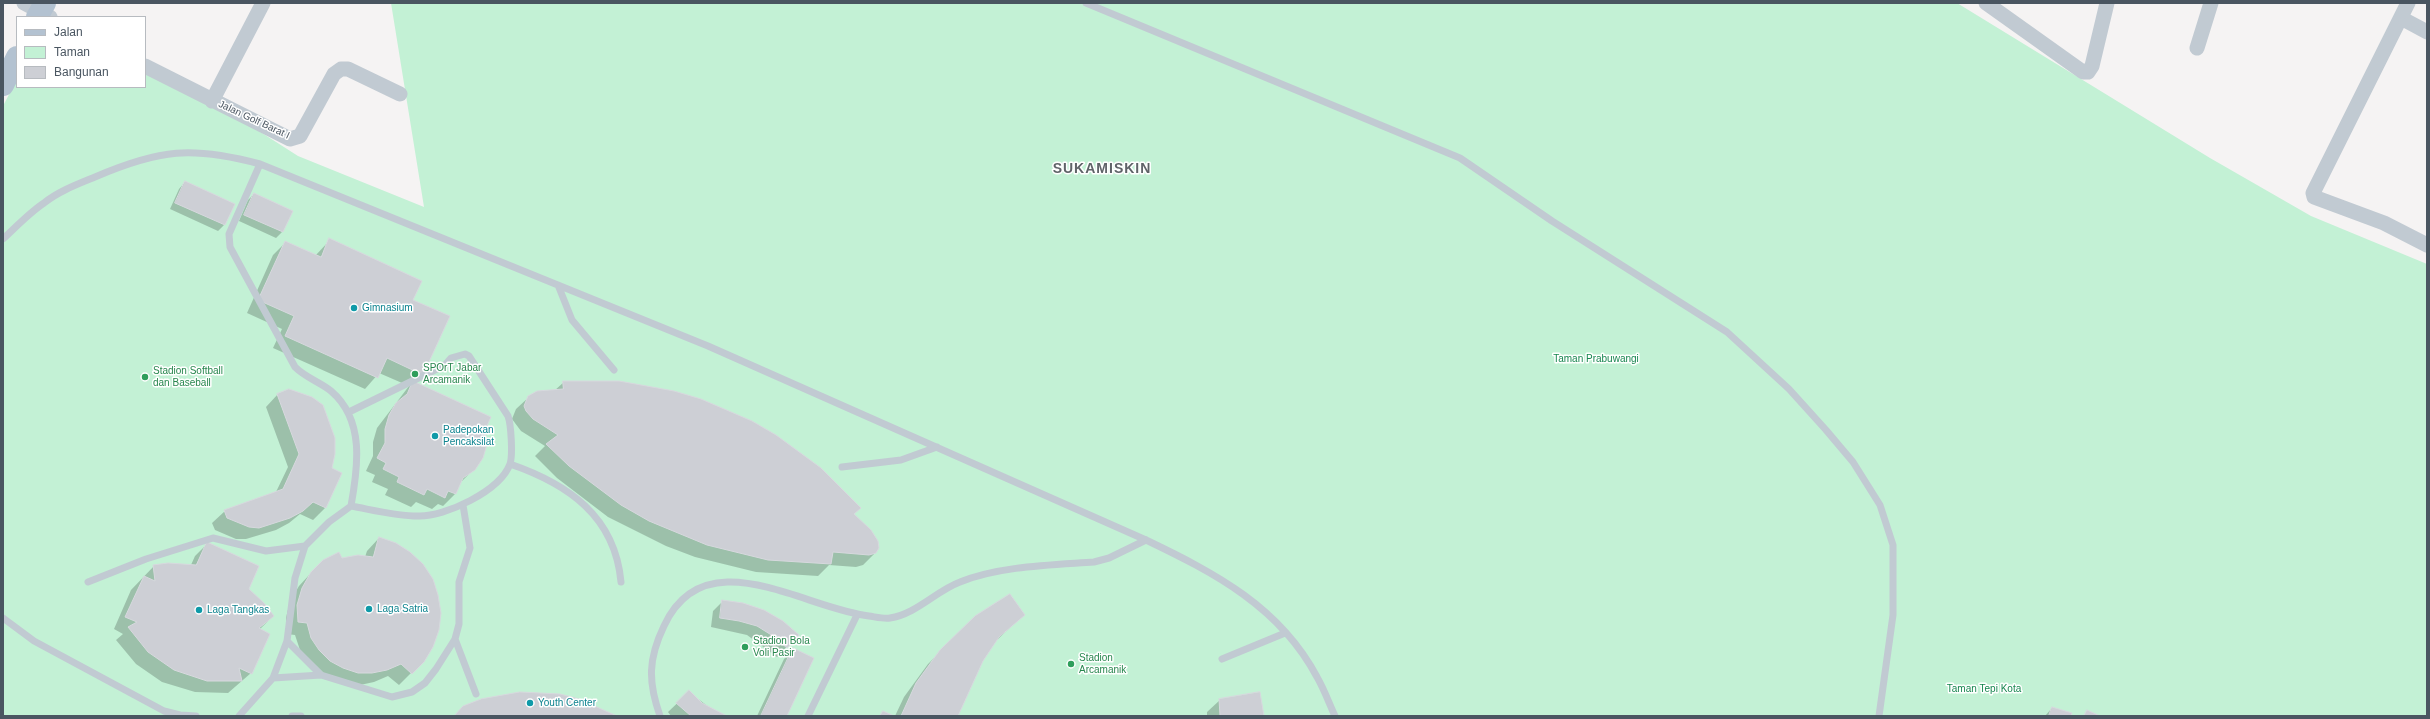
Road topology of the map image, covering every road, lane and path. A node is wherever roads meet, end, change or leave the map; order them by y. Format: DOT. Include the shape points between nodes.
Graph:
graph roads {
  1 [pos="263,3"];
  2 [pos="1086,3"];
  3 [pos="1986,3"];
  4 [pos="2107,3"];
  5 [pos="2211,3"];
  6 [pos="2408,3"];
  7 [pos="2401,18"];
  8 [pos="2427,32"];
  9 [pos="2197,48"];
  10 [pos="16,59"];
  11 [pos="146,67"];
  12 [pos="3,85"];
  13 [pos="400,94"];
  14 [pos="212,101"];
  15 [pos="260,164"];
  16 [pos="3,239"];
  17 [pos="2427,246"];
  18 [pos="558,285"];
  19 [pos="614,370"];
  20 [pos="349,412"];
  21 [pos="937,447"];
  22 [pos="510,464"];
  23 [pos="842,467"];
  24 [pos="462,505"];
  25 [pos="351,506"];
  26 [pos="1146,540"];
  27 [pos="305,546"];
  28 [pos="88,582"];
  29 [pos="621,582"];
  30 [pos="857,614"];
  31 [pos="3,618"];
  32 [pos="1285,633"];
  33 [pos="454,639"];
  34 [pos="287,641"];
  35 [pos="1222,659"];
  36 [pos="320,675"];
  37 [pos="273,678"];
  38 [pos="476,694"];
  39 [pos="196,716"];
  40 [pos="239,716"];
  41 [pos="292,716"];
  42 [pos="300,716"];
  43 [pos="660,716"];
  44 [pos="808,716"];
  45 [pos="1335,716"];
  46 [pos="1879,716"];
  1 -- 14 [label="street"];
  2 -- 46 [label="lane" via="1460,158 1552,221 1727,332 1789,389 1826,430 1852,462 1880,505 1893,545 1893,615"];
  3 -- 4 [label="street" via="2083,72 2088,72 2092,66"];
  5 -- 9 [label="street"];
  6 -- 7 [label="street"];
  7 -- 8 [label="street"];
  7 -- 17 [label="street" via="2313,193 2314,197 2384,223"];
  10 -- 12 [label="main road"];
  11 -- 14 [label="street, Jalan Golf Barat I"];
  13 -- 14 [label="street, Jalan Golf Barat I" via="348,69 341,69 334,74 300,136 290,139"];
  15 -- 16 [label="lane" via="211,153 156,154 122,165 71,187 44,202"];
  15 -- 18 [label="lane"];
  15 -- 20 [label="lane" via="229,234 230,247 295,367 330,390"];
  18 -- 19 [label="lane" via="572,320"];
  18 -- 21 [label="lane" via="708,346"];
  20 -- 22 [label="lane" via="445,365 451,358 465,354 469,356 508,416 511,425"];
  20 -- 25 [label="lane" via="358,456"];
  21 -- 23 [label="lane" via="901,460"];
  21 -- 26 [label="lane"];
  22 -- 24 [label="lane" via="493,484"];
  22 -- 29 [label="lane" via="556,483 588,508 610,536 620,564"];
  24 -- 25 [label="lane" via="438,514 418,516"];
  24 -- 33 [label="lane" via="470,548 459,582 460,618"];
  25 -- 27 [label="lane" via="329,522"];
  26 -- 30 [label="lane" via="1109,558 1094,562 976,576 958,582 903,615 890,618"];
  26 -- 32 [label="lane" via="1207,569 1243,592"];
  27 -- 28 [label="lane" via="266,551 213,538 146,558"];
  27 -- 34 [label="lane" via="295,578"];
  30 -- 43 [label="lane" via="740,581 720,582 693,591 679,600 669,615 652,656 653,693"];
  30 -- 44 [label="lane"];
  31 -- 39 [label="lane" via="15,630 34,641 164,711"];
  32 -- 35 [label="lane"];
  32 -- 45 [label="lane" via="1317,676"];
  33 -- 36 [label="lane" via="425,683 402,696 392,697"];
  33 -- 38 [label="lane"];
  34 -- 36 [label="lane"];
  34 -- 37 [label="lane"];
  36 -- 37 [label="lane"];
  37 -- 40 [label="lane"];
  41 -- 42 [label="lane"];
}
